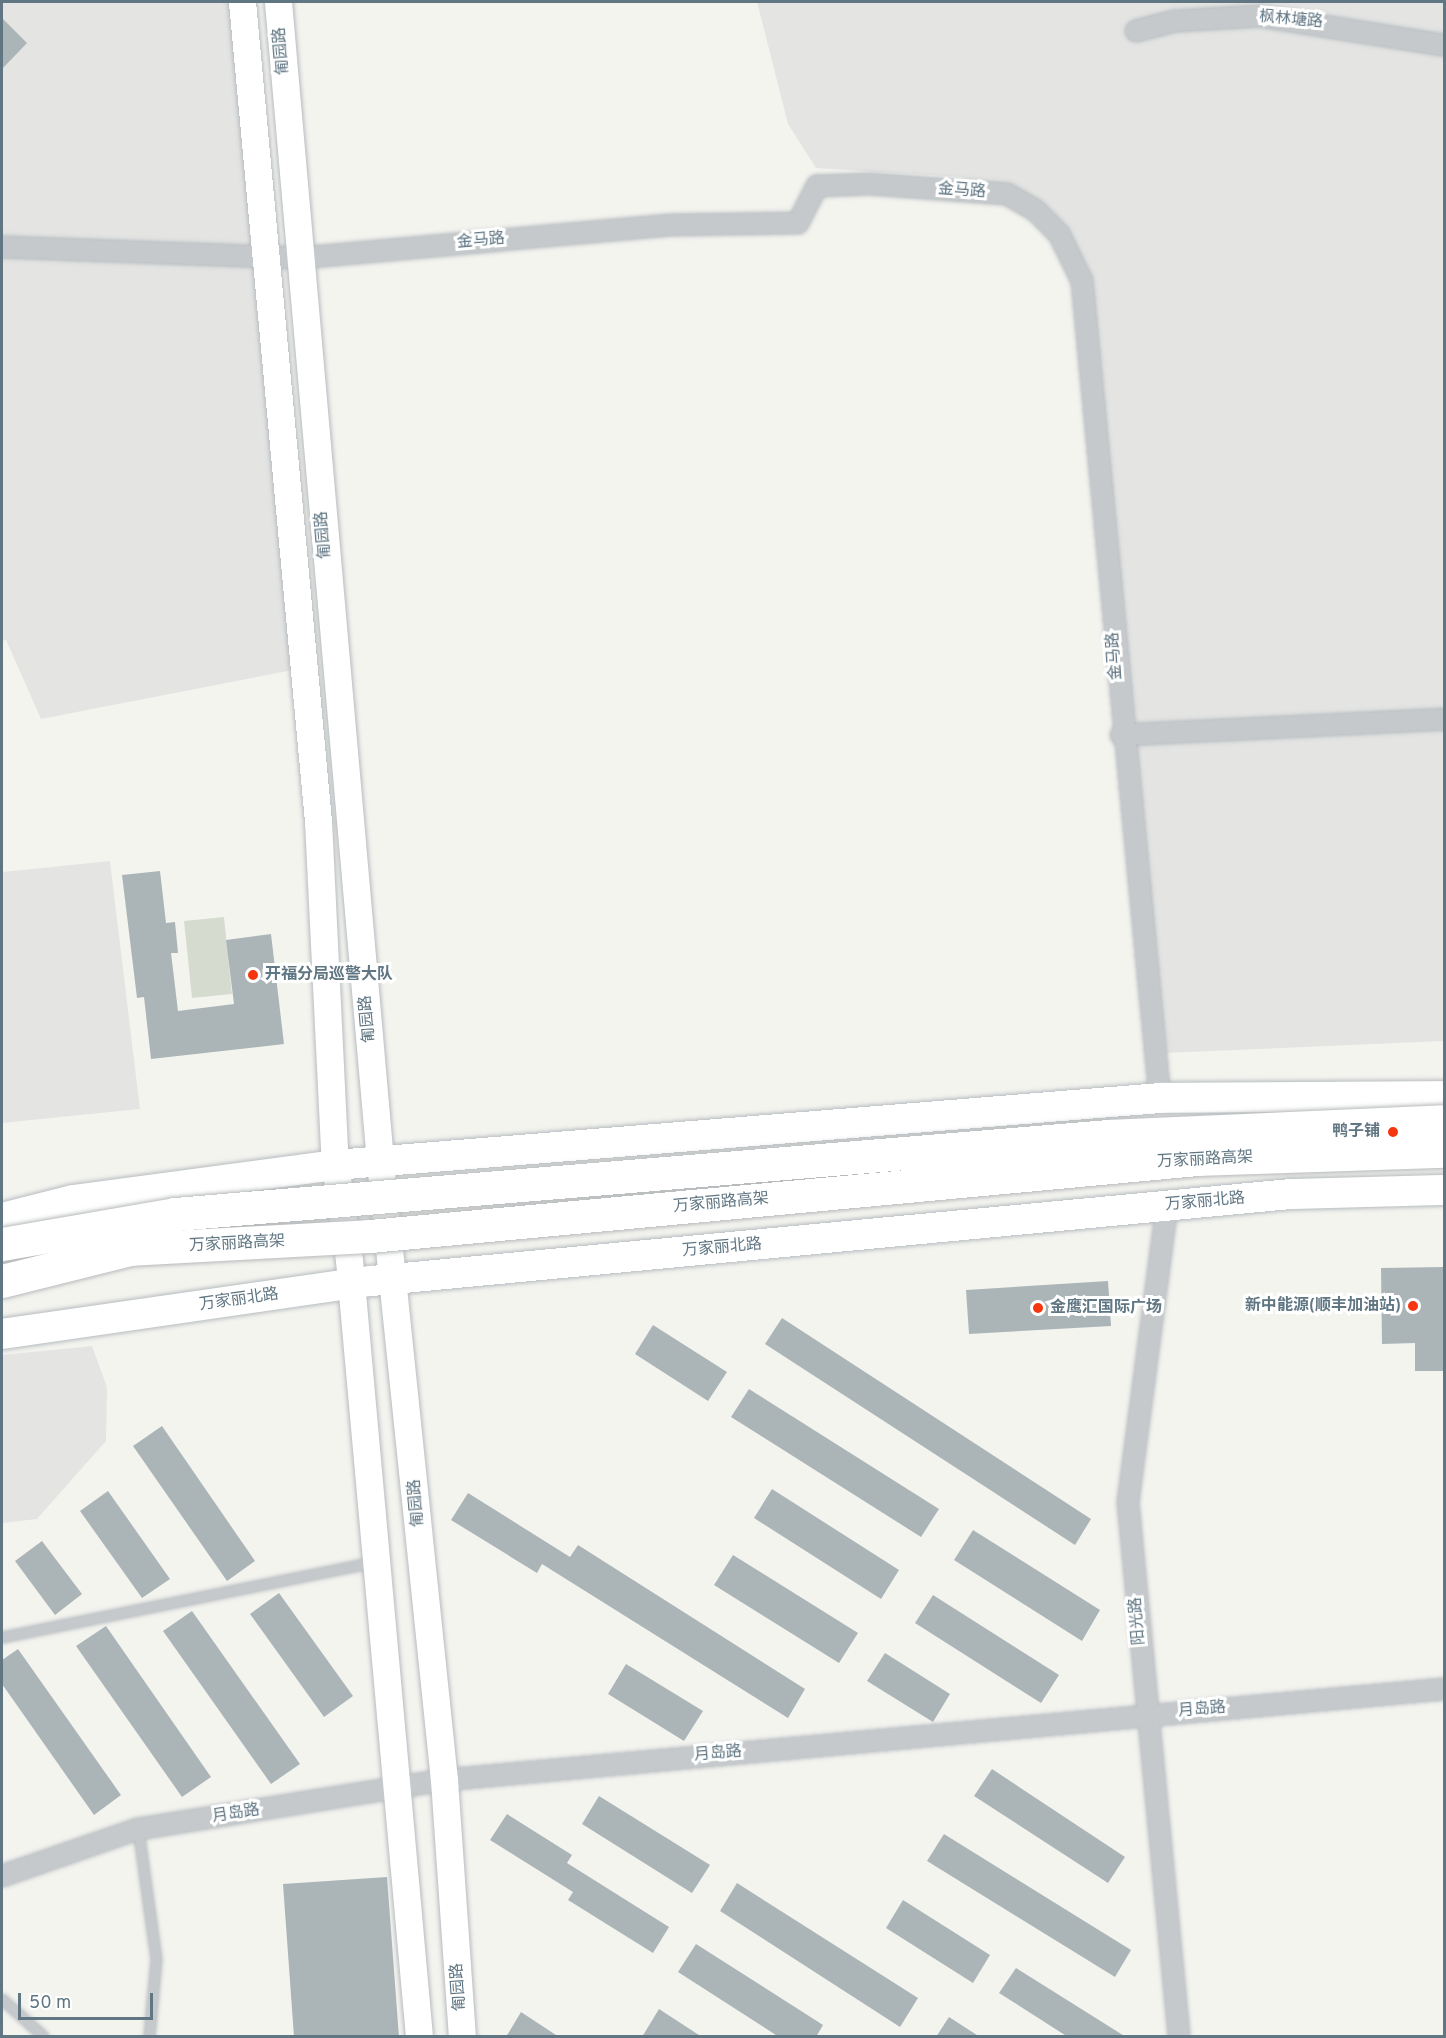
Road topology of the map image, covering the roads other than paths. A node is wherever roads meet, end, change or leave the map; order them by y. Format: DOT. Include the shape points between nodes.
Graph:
graph roads {
  1 [pos="242,2"];
  2 [pos="278,2"];
  3 [pos="1137,31"];
  4 [pos="1444,45"];
  5 [pos="2,247"];
  6 [pos="265,256"];
  7 [pos="300,258"];
  8 [pos="1444,719"];
  9 [pos="1121,735"];
  10 [pos="1444,1096"];
  11 [pos="1160,1098"];
  12 [pos="1444,1121"];
  13 [pos="1444,1150"];
  14 [pos="380,1162"];
  15 [pos="335,1165"];
  16 [pos="1444,1190"];
  17 [pos="1167,1206"];
  18 [pos="2,1218"];
  19 [pos="2,1244"];
  20 [pos="396,1279"];
  21 [pos="2,1281"];
  22 [pos="350,1284"];
  23 [pos="2,1334"];
  24 [pos="375,1562"];
  25 [pos="2,1637"];
  26 [pos="1444,1689"];
  27 [pos="1146,1715"];
  28 [pos="444,1780"];
  29 [pos="397,1788"];
  30 [pos="138,1829"];
  31 [pos="4,1870"];
  32 [pos="2,2000"];
  33 [pos="43,2037"];
  34 [pos="149,2037"];
  35 [pos="419,2037"];
  36 [pos="462,2037"];
  37 [pos="1179,2037"];
  1 -- 6 [label="main road, 匍园路"];
  2 -- 7 [label="main road, 匍园路"];
  3 -- 4 [label="street, 枫林塘路" via="1175,21 1260,16"];
  5 -- 6 [label="street, 金马路"];
  6 -- 7 [label="street, 金马路"];
  6 -- 15 [label="main road, 匍园路" via="318,820"];
  7 -- 9 [label="street, 金马路" via="671,225 798,223 817,186 1007,194 1059,234 1082,281"];
  7 -- 14 [label="main road, 匍园路"];
  8 -- 9 [label="street"];
  9 -- 11 [label="street, 金马路"];
  10 -- 11 [label="main road"];
  11 -- 14 [label="main road"];
  12 -- 19 [label="highway, 万家丽路高架, bridge" via="1107,1136 175,1214"];
  13 -- 21 [label="highway, 万家丽路高架, bridge" via="1197,1159 370,1236 130,1250"];
  14 -- 15 [label="main road"];
  14 -- 20 [label="main road, 匍园路"];
  15 -- 18 [label="main road" via="73,1200"];
  15 -- 22 [label="main road, 匍园路"];
  16 -- 17 [label="main road, 万家丽北路" via="1290,1194"];
  17 -- 20 [label="main road, 万家丽北路"];
  17 -- 27 [label="street, 阳光路" via="1128,1502"];
  20 -- 22 [label="main road, 万家丽北路"];
  20 -- 28 [label="main road, 匍园路"];
  22 -- 23 [label="main road, 万家丽北路"];
  22 -- 24 [label="main road, 匍园路"];
  24 -- 25 [label="lane"];
  24 -- 29 [label="main road, 匍园路"];
  26 -- 27 [label="street, 月岛路"];
  27 -- 28 [label="street, 月岛路"];
  27 -- 37 [label="street, 阳光路"];
  28 -- 29 [label="street, 月岛路"];
  28 -- 36 [label="main road, 匍园路"];
  29 -- 30 [label="street, 月岛路"];
  29 -- 35 [label="main road, 匍园路"];
  30 -- 31 [label="street, 月岛路"];
  30 -- 34 [label="lane" via="156,1959"];
  32 -- 33 [label="lane"];
}
